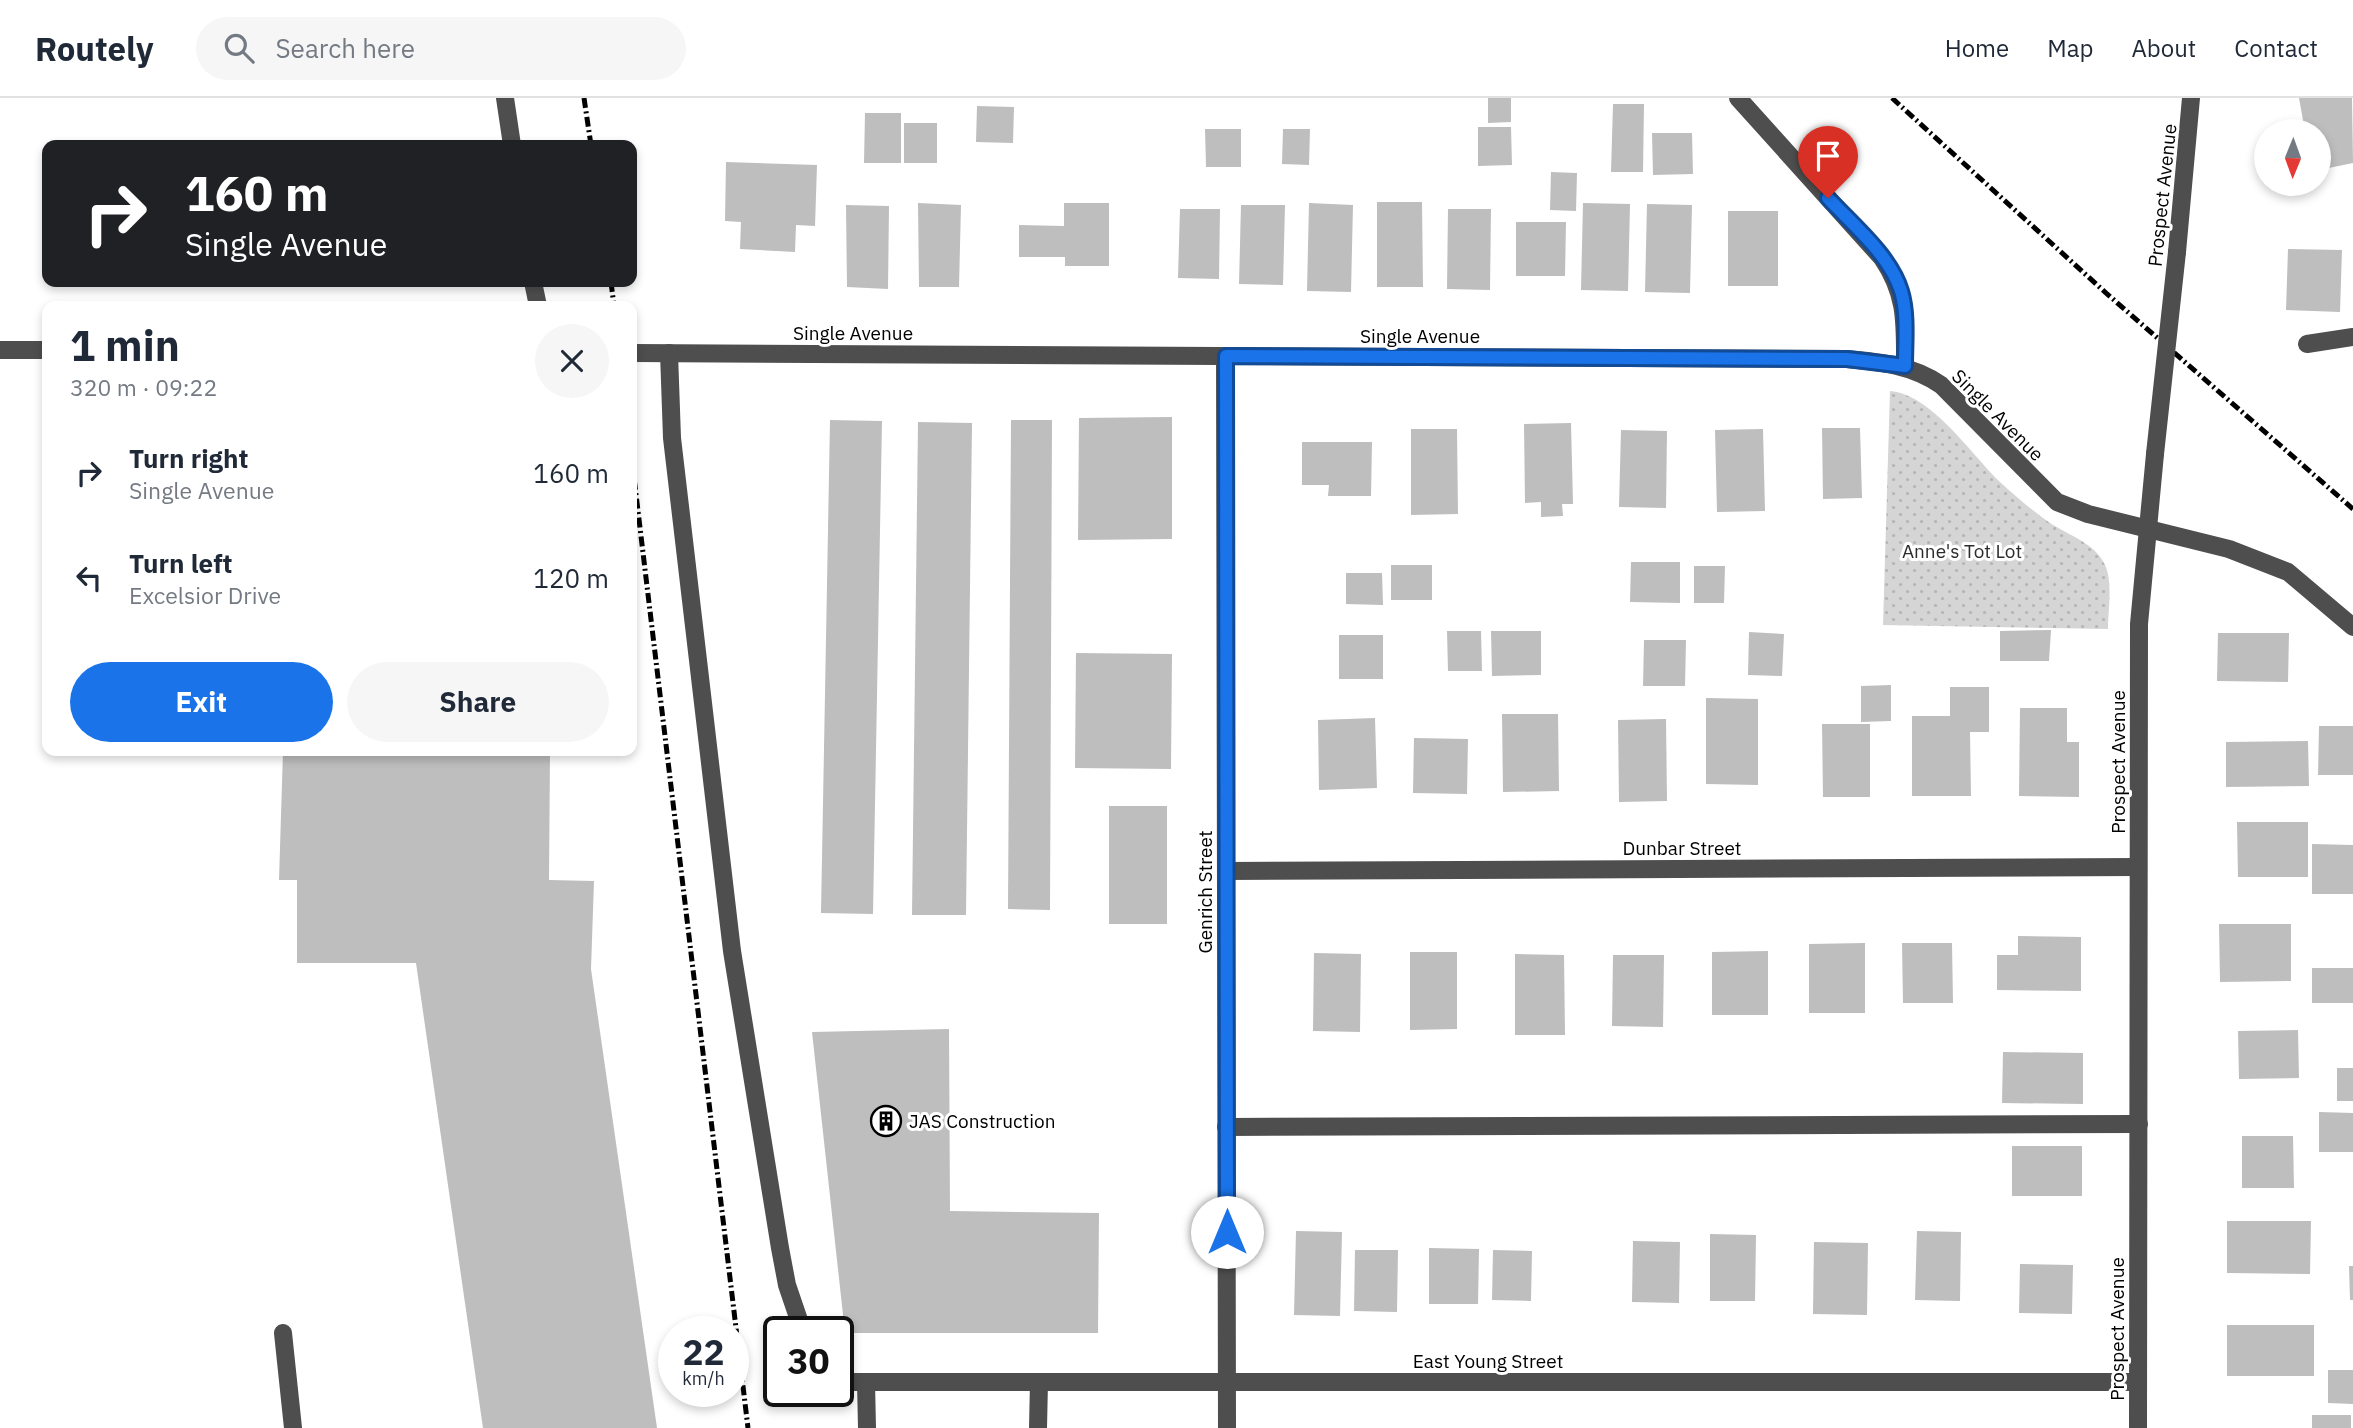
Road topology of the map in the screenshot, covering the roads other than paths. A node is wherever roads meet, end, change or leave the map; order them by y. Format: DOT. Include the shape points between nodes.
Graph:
graph roads {
  1 [pos="505,98"];
  2 [pos="1738,98"];
  3 [pos="2191,98"];
  4 [pos="511,140"];
  5 [pos="2353,337"];
  6 [pos="2307,344"];
  7 [pos="0,349"];
  8 [pos="42,350"];
  9 [pos="637,353"];
  10 [pos="669,353"];
  11 [pos="1226,356"];
  12 [pos="1905,366"];
  13 [pos="2149,530"];
  14 [pos="2353,627"];
  15 [pos="2138,867"];
  16 [pos="1226,871"];
  17 [pos="2138,1124"];
  18 [pos="1226,1127"];
  19 [pos="798,1316"];
  20 [pos="283,1333"];
  21 [pos="854,1382"];
  22 [pos="866,1382"];
  23 [pos="1039,1382"];
  24 [pos="1227,1382"];
  25 [pos="2138,1382"];
  26 [pos="293,1428"];
  27 [pos="867,1428"];
  28 [pos="1038,1428"];
  29 [pos="1227,1428"];
  30 [pos="2138,1428"];
  1 -- 4 [label="street"];
  2 -- 12 [label="street" via="1895,277 1904,307"];
  3 -- 13 [label="street, Prospect Avenue, bridge"];
  5 -- 6 [label="street"];
  7 -- 8 [label="street"];
  9 -- 10 [label="street, Single Avenue"];
  10 -- 11 [label="street, Single Avenue"];
  10 -- 19 [label="street" via="672,438 732,951 782,1260"];
  11 -- 12 [label="street, Single Avenue" via="1847,359"];
  11 -- 16 [label="street, Genrich Street"];
  12 -- 13 [label="street, Single Avenue" via="1931,378 1956,398 2057,502"];
  13 -- 14 [label="street, Single Avenue" via="2229,549 2288,572"];
  13 -- 15 [label="street, Prospect Avenue" via="2139,624"];
  15 -- 16 [label="street, Dunbar Street"];
  15 -- 17 [label="street, Prospect Avenue"];
  16 -- 18 [label="street, Genrich Street"];
  17 -- 18 [label="street"];
  17 -- 25 [label="street, Prospect Avenue"];
  18 -- 24 [label="street, Genrich Street"];
  20 -- 26 [label="street"];
  21 -- 22 [label="street, East Young Street"];
  22 -- 23 [label="street, East Young Street"];
  22 -- 27 [label="street"];
  23 -- 24 [label="street, East Young Street"];
  23 -- 28 [label="street"];
  24 -- 25 [label="street, East Young Street"];
  24 -- 29 [label="street, Genrich Street"];
  25 -- 30 [label="street, Prospect Avenue"];
}
